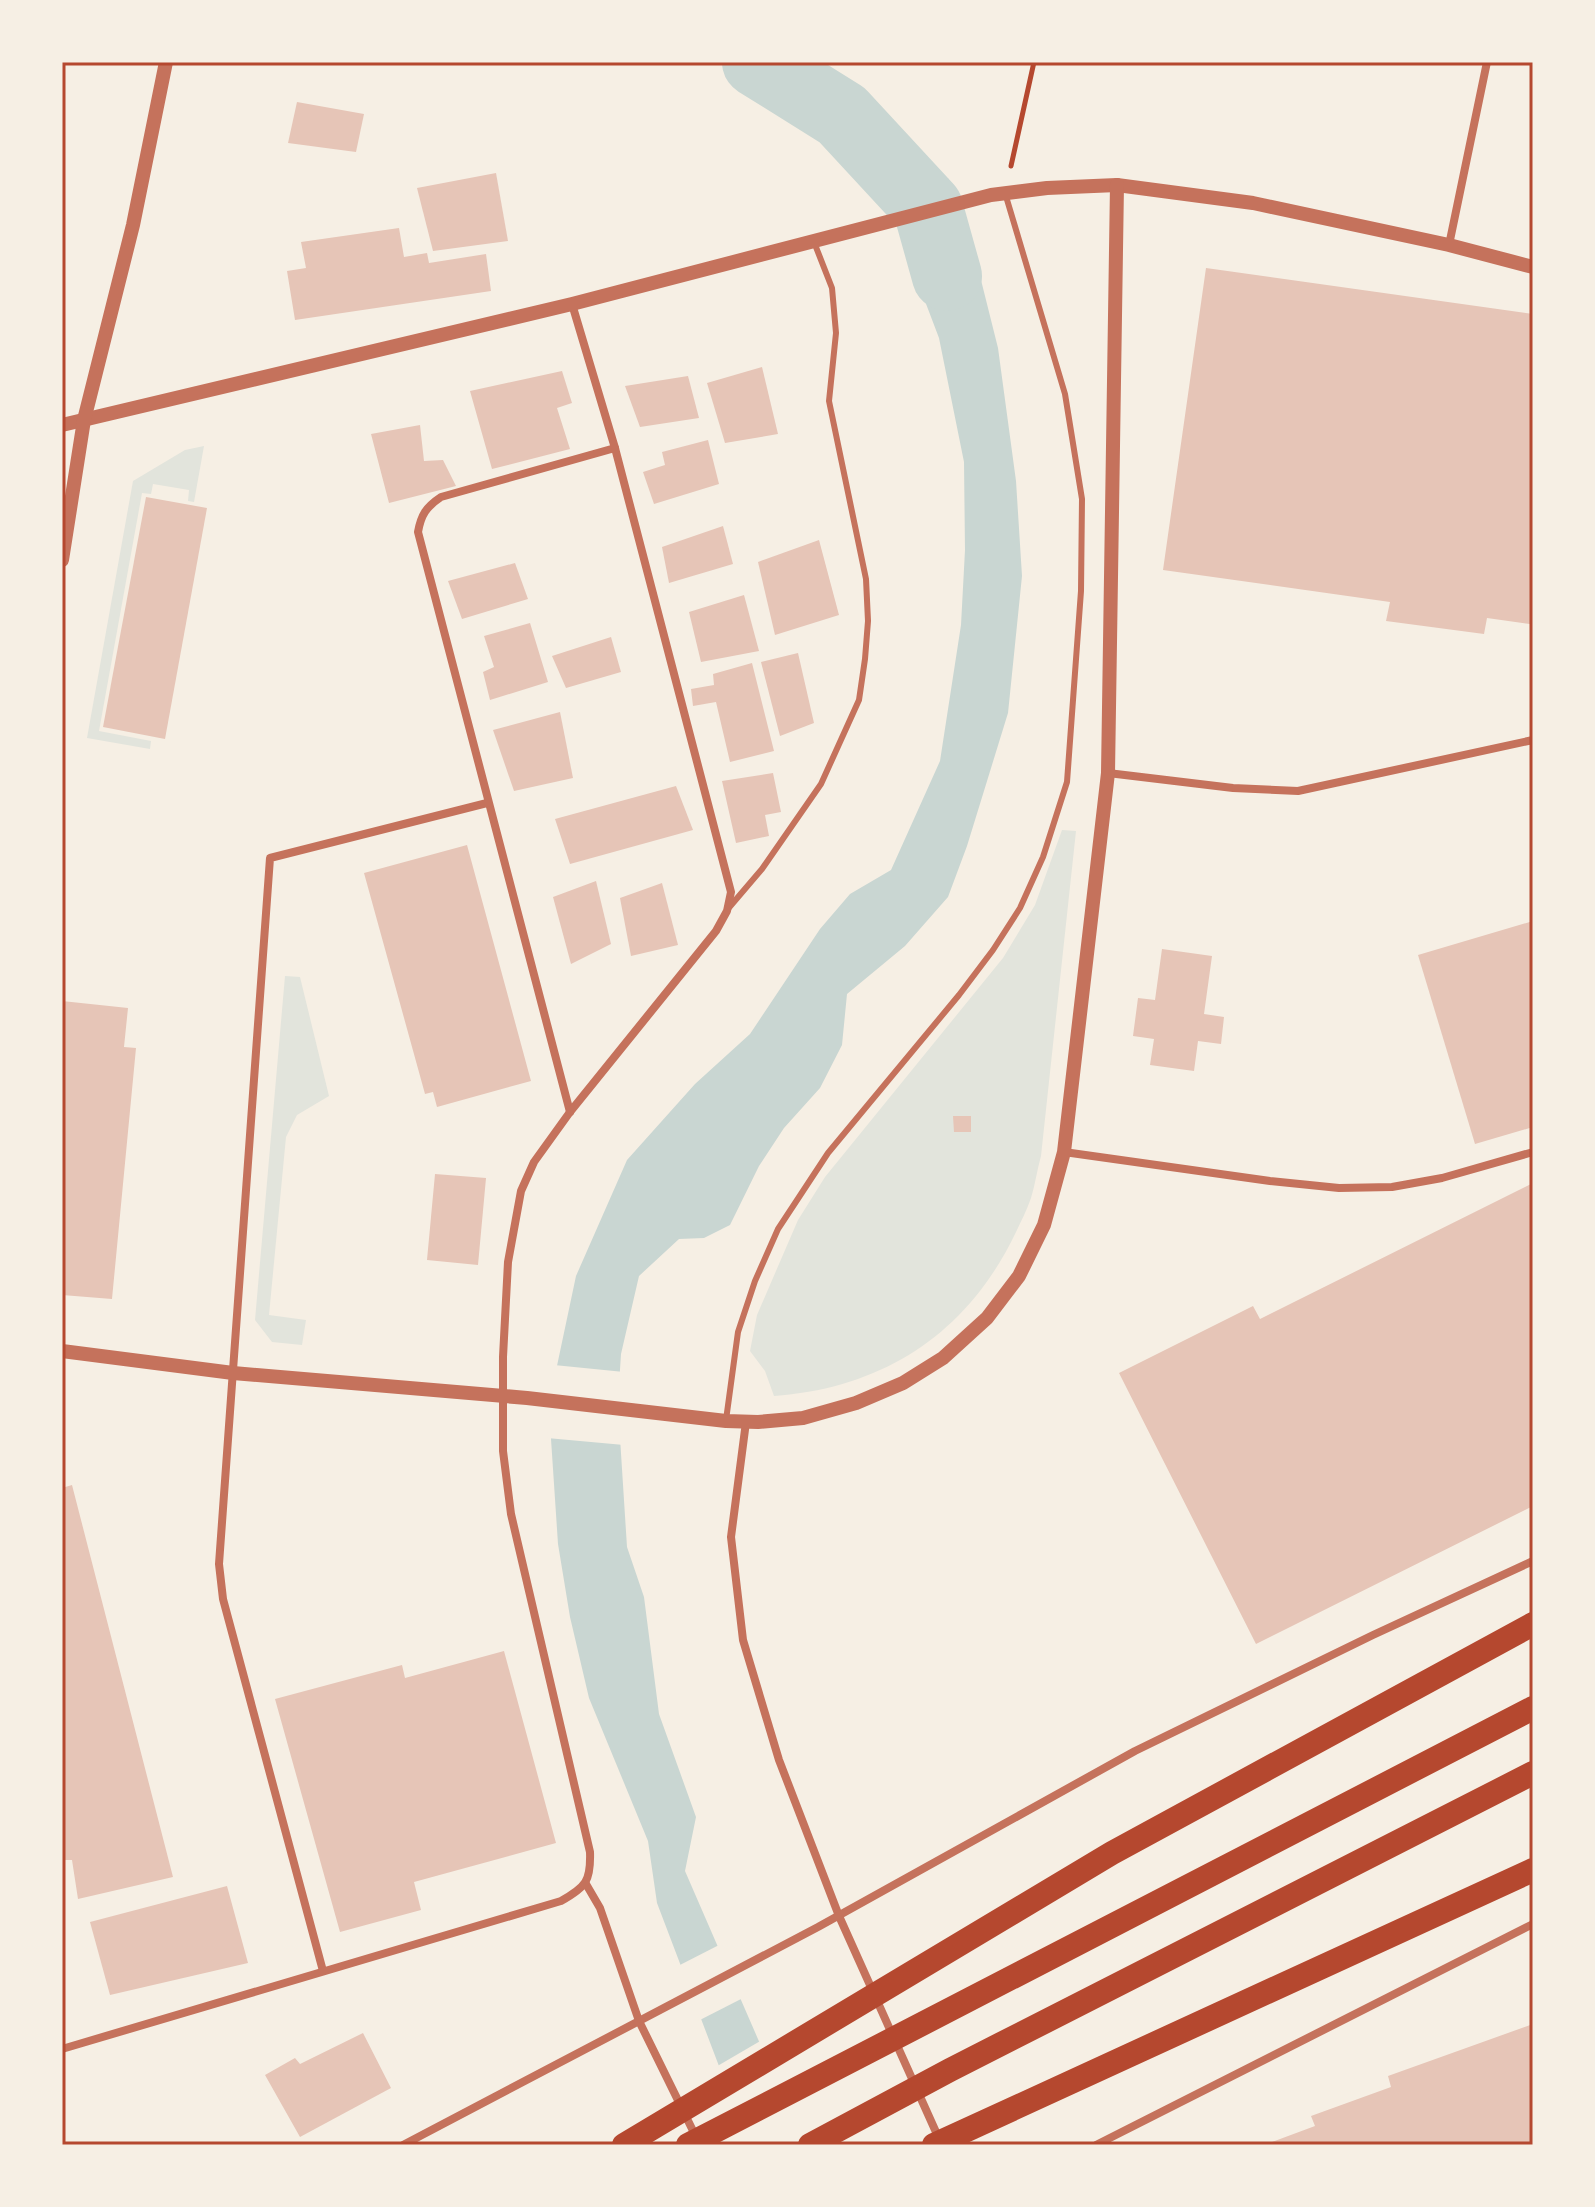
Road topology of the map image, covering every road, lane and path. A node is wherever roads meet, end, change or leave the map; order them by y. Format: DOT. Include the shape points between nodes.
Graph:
graph roads {
  1 [pos="166,62"];
  2 [pos="1034,62"];
  3 [pos="1487,62"];
  4 [pos="1117,185"];
  5 [pos="998,194"];
  6 [pos="814,242"];
  7 [pos="1449,245"];
  8 [pos="1533,267"];
  9 [pos="572,304"];
  10 [pos="84,420"];
  11 [pos="62,425"];
  12 [pos="615,448"];
  13 [pos="62,560"];
  14 [pos="1533,740"];
  15 [pos="1108,773"];
  16 [pos="487,803"];
  17 [pos="727,911"];
  18 [pos="570,1112"];
  19 [pos="1064,1152"];
  20 [pos="1533,1152"];
  21 [pos="62,1351"];
  22 [pos="233,1373"];
  23 [pos="504,1397"];
  24 [pos="725,1421"];
  25 [pos="746,1422"];
  26 [pos="1533,1561"];
  27 [pos="1533,1624"];
  28 [pos="1533,1708"];
  29 [pos="1533,1773"];
  30 [pos="1533,1870"];
  31 [pos="586,1884"];
  32 [pos="839,1916"];
  33 [pos="1533,1924"];
  34 [pos="323,1971"];
  35 [pos="639,2021"];
  36 [pos="62,2049"];
  37 [pos="403,2145"];
  38 [pos="624,2145"];
  39 [pos="688,2145"];
  40 [pos="700,2145"];
  41 [pos="810,2145"];
  42 [pos="934,2145"];
  43 [pos="942,2145"];
  44 [pos="1096,2145"];
  1 -- 10 [label="street" via="133,225"];
  2 -- 5 [label="path"];
  3 -- 7 [label="street"];
  4 -- 5 [label="street"];
  4 -- 7 [label="street" via="1253,203"];
  4 -- 15 [label="street"];
  5 -- 6 [label="street"];
  5 -- 24 [label="lane" via="1065,394 1082,499 1067,782 1043,857 993,950 828,1153 778,1229 738,1332"];
  6 -- 9 [label="street"];
  6 -- 17 [label="lane" via="832,288 836,333 829,401 866,579 865,659 859,700 821,784"];
  7 -- 8 [label="street"];
  9 -- 10 [label="street"];
  9 -- 12 [label="street"];
  10 -- 11 [label="street"];
  10 -- 13 [label="street"];
  12 -- 16 [label="street" via="441,497 420,517 422,553"];
  12 -- 17 [label="street" via="731,892"];
  14 -- 15 [label="street" via="1298,791"];
  15 -- 19 [label="street"];
  16 -- 18 [label="street"];
  16 -- 22 [label="street" via="270,858"];
  17 -- 18 [label="street"];
  18 -- 23 [label="street" via="534,1162 521,1191 508,1262"];
  19 -- 20 [label="street" via="1339,1188 1392,1187 1442,1178"];
  19 -- 25 [label="street" via="1044,1225 1019,1276 987,1318 943,1358 856,1403 803,1418"];
  21 -- 22 [label="street"];
  22 -- 23 [label="street"];
  22 -- 34 [label="street" via="220,1522 223,1599"];
  23 -- 24 [label="street"];
  23 -- 31 [label="street" via="503,1451 511,1514 590,1852"];
  24 -- 25 [label="street"];
  25 -- 32 [label="street" via="731,1537 743,1640 779,1760"];
  26 -- 32 [label="street" via="1135,1751"];
  27 -- 38 [label="highway" via="1112,1853"];
  28 -- 39 [label="highway"];
  29 -- 41 [label="highway"];
  30 -- 42 [label="highway"];
  31 -- 34 [label="street" via="561,1901"];
  31 -- 35 [label="street" via="600,1908"];
  32 -- 35 [label="street"];
  32 -- 43 [label="street"];
  33 -- 44 [label="street"];
  34 -- 36 [label="street"];
  35 -- 37 [label="street"];
  35 -- 40 [label="street"];
}
